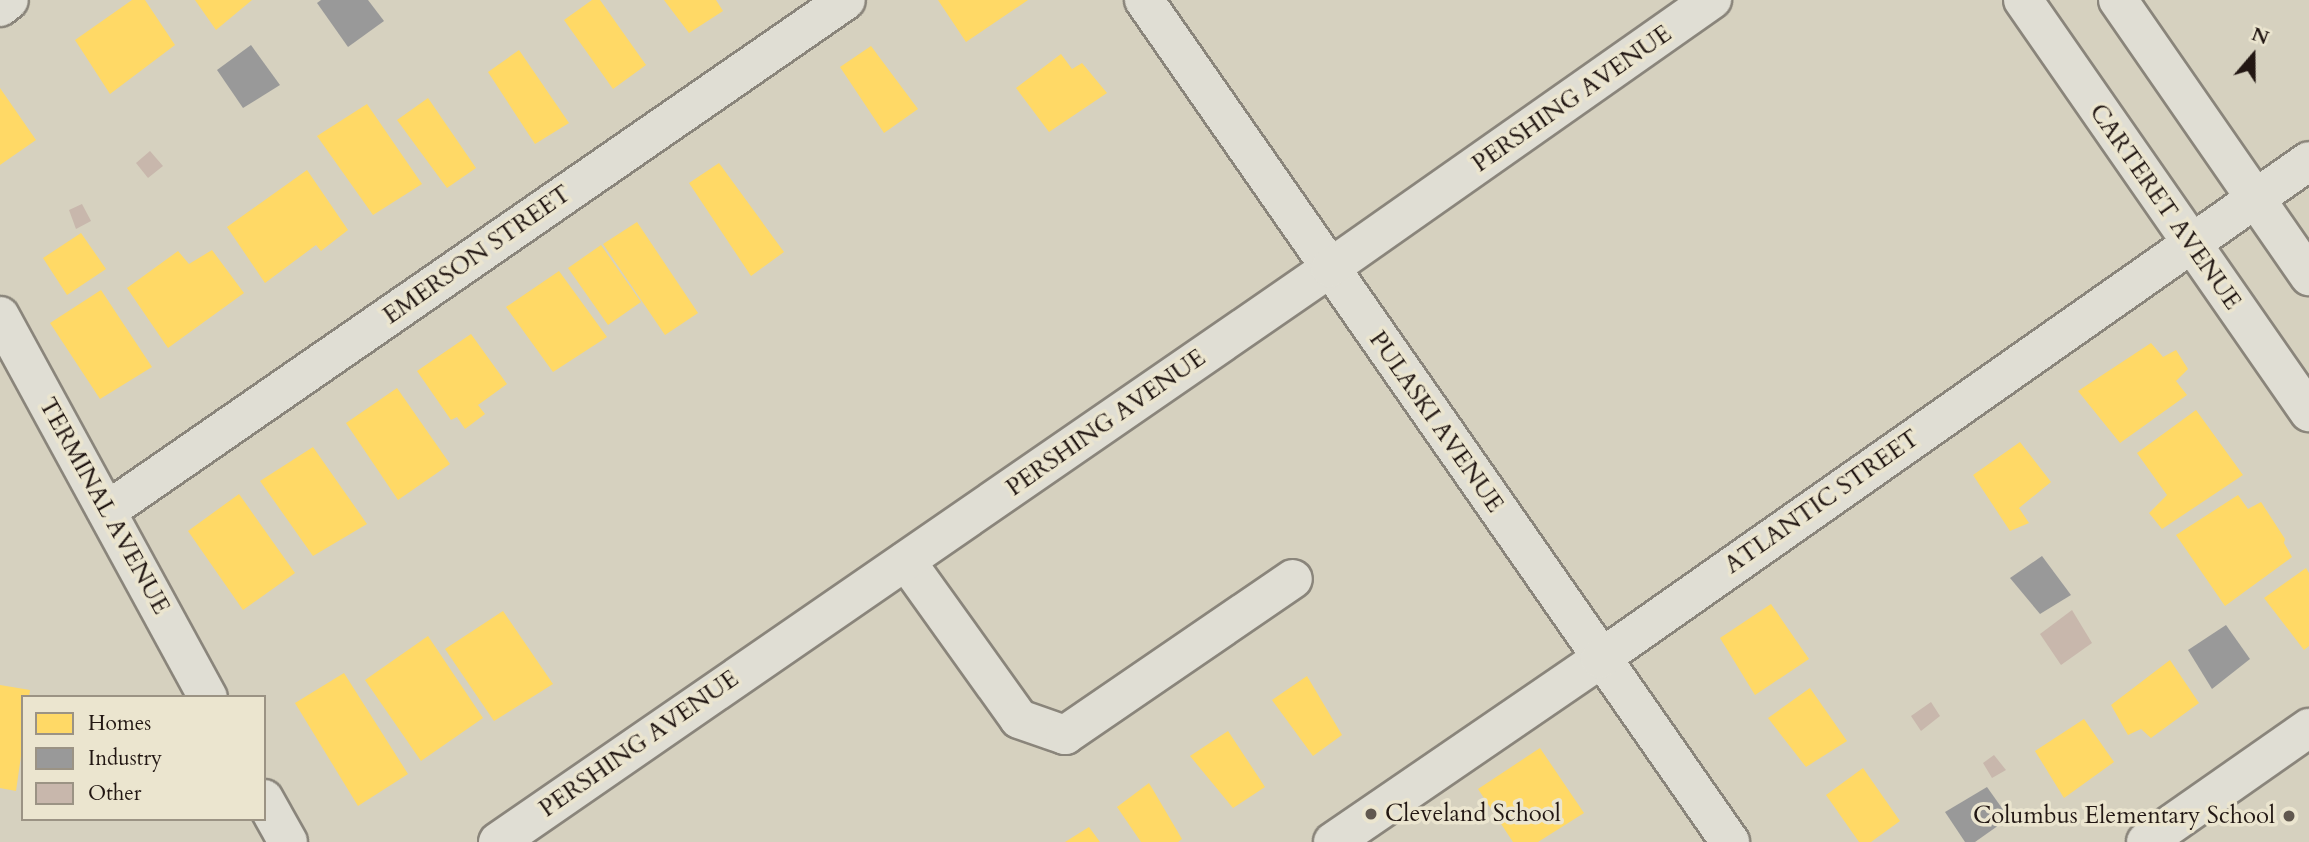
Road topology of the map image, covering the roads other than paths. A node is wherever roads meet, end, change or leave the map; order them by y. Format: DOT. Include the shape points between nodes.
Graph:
graph roads {
  1 [pos="9,0"];
  2 [pos="846,0"];
  3 [pos="1144,0"];
  4 [pos="1712,0"];
  5 [pos="2023,0"];
  6 [pos="2118,0"];
  7 [pos="0,6"];
  8 [pos="2309,161"];
  9 [pos="2256,198"];
  10 [pos="2189,243"];
  11 [pos="1330,268"];
  12 [pos="2309,276"];
  13 [pos="0,316"];
  14 [pos="17,374"];
  15 [pos="2309,412"];
  16 [pos="107,511"];
  17 [pos="906,561"];
  18 [pos="1293,579"];
  19 [pos="1600,659"];
  20 [pos="207,695"];
  21 [pos="2309,728"];
  22 [pos="266,803"];
  23 [pos="288,842"];
  24 [pos="498,842"];
  25 [pos="1333,842"];
  26 [pos="1730,842"];
  27 [pos="2146,842"];
  1 -- 7 [label="street"];
  2 -- 16 [label="street, EMERSON STREET"];
  3 -- 11 [label="street, PULASKI AVENUE"];
  4 -- 11 [label="street, PERSHING AVENUE"];
  5 -- 10 [label="street, CARTERET AVENUE"];
  6 -- 9 [label="street"];
  8 -- 9 [label="street, ATLANTIC STREET"];
  9 -- 10 [label="street, ATLANTIC STREET"];
  9 -- 12 [label="street"];
  10 -- 15 [label="street, CARTERET AVENUE"];
  10 -- 19 [label="street, ATLANTIC STREET"];
  11 -- 17 [label="street, PERSHING AVENUE"];
  11 -- 19 [label="street, PULASKI AVENUE"];
  13 -- 14 [label="street, TERMINAL AVENUE"];
  14 -- 16 [label="street, TERMINAL AVENUE"];
  16 -- 20 [label="street, TERMINAL AVENUE"];
  17 -- 18 [label="street" via="1018,719 1065,735"];
  17 -- 24 [label="street, PERSHING AVENUE"];
  19 -- 25 [label="street, ATLANTIC STREET"];
  19 -- 26 [label="street, PULASKI AVENUE"];
  21 -- 27 [label="street"];
  22 -- 23 [label="street"];
}
